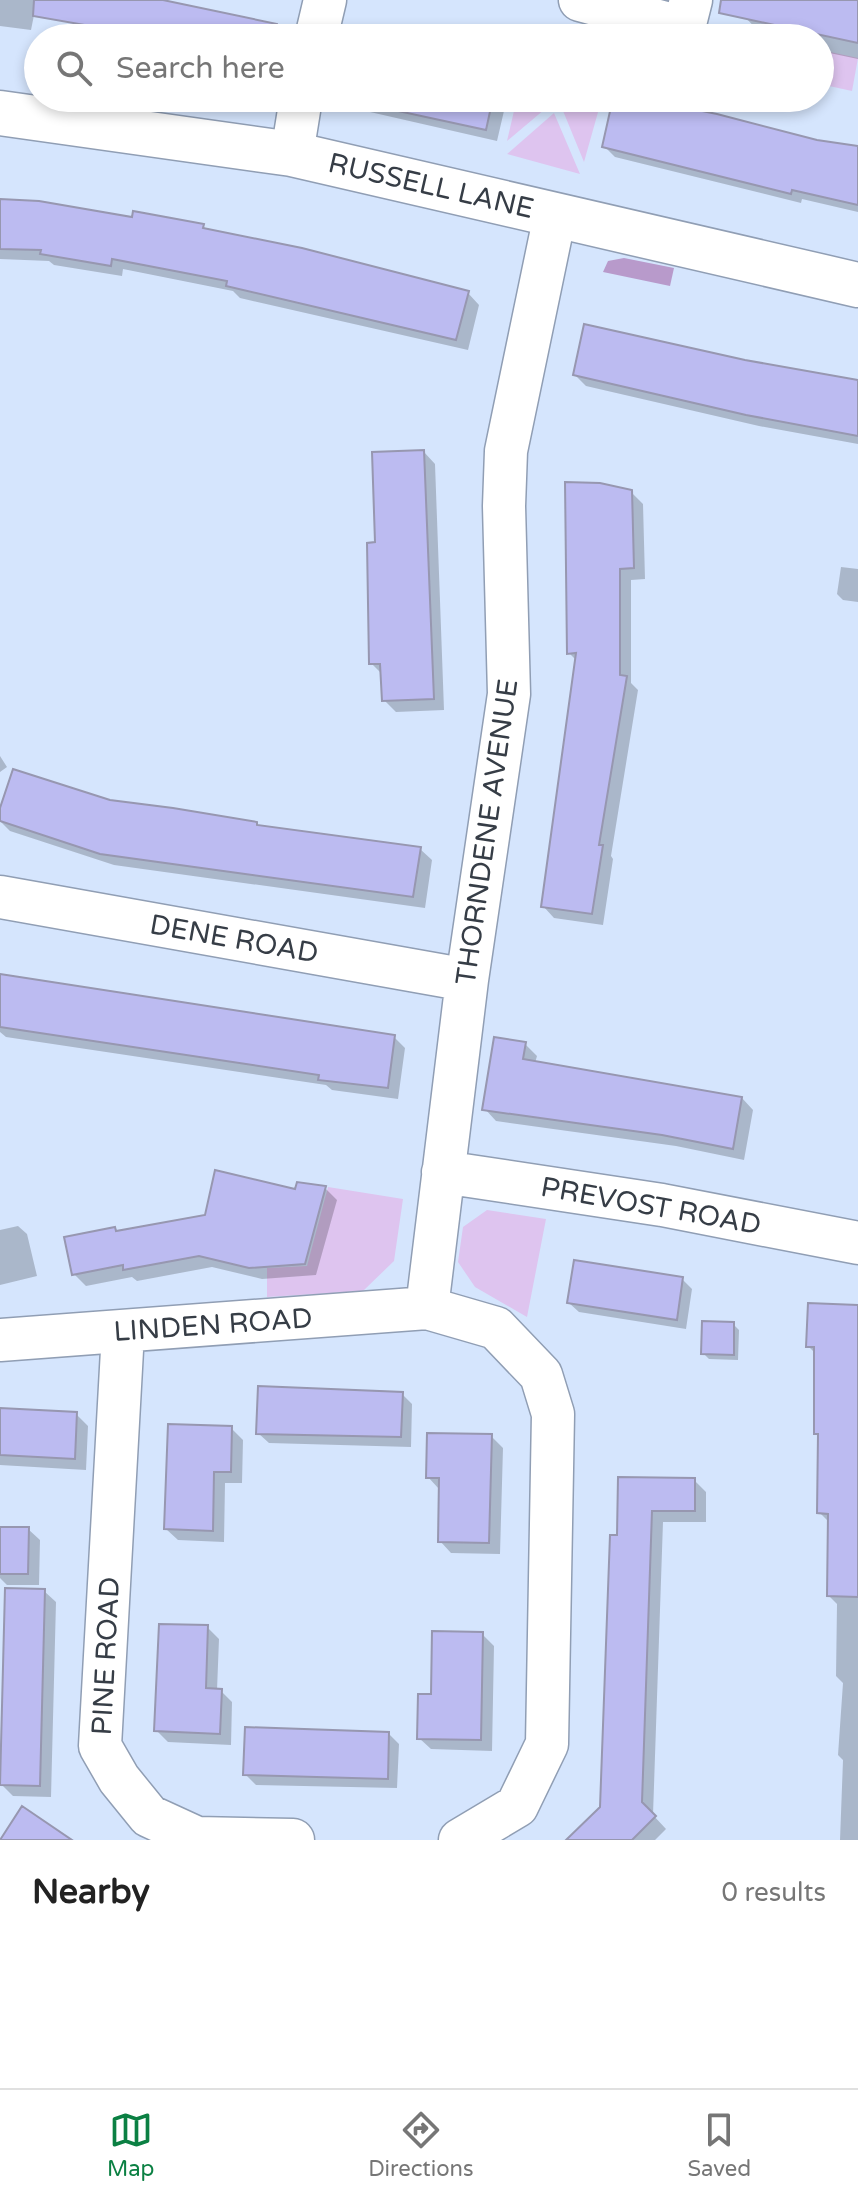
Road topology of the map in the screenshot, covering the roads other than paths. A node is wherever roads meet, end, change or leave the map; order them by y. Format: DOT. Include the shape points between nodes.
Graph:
graph roads {
  1 [pos="325,0"];
  2 [pos="580,0"];
  3 [pos="691,0"];
  4 [pos="319,24"];
  5 [pos="669,24"];
  6 [pos="685,24"];
  7 [pos="299,112"];
  8 [pos="0,113"];
  9 [pos="292,154"];
  10 [pos="555,215"];
  11 [pos="858,285"];
  12 [pos="0,897"];
  13 [pos="467,980"];
  14 [pos="443,1172"];
  15 [pos="858,1243"];
  16 [pos="427,1308"];
  17 [pos="123,1332"];
  18 [pos="0,1340"];
  19 [pos="293,1840"];
  20 [pos="460,1840"];
  1 -- 4 [label="street"];
  2 -- 5 [label="street"];
  3 -- 6 [label="street"];
  7 -- 9 [label="street"];
  8 -- 9 [label="main road, RUSSELL LANE"];
  9 -- 10 [label="main road, RUSSELL LANE"];
  10 -- 11 [label="main road, RUSSELL LANE"];
  10 -- 13 [label="street, THORNDENE AVENUE" via="506,451 509,694"];
  12 -- 13 [label="street, DENE ROAD"];
  13 -- 14 [label="street, THORNDENE AVENUE"];
  14 -- 15 [label="street, PREVOST ROAD" via="662,1205"];
  14 -- 16 [label="street, THORNDENE AVENUE"];
  16 -- 17 [label="street, LINDEN ROAD"];
  16 -- 20 [label="street" via="496,1328 541,1375 553,1414 547,1744 517,1806"];
  17 -- 18 [label="street, LINDEN ROAD"];
  17 -- 19 [label="street, PINE ROAD" via="100,1746 149,1816 197,1838"];
}
